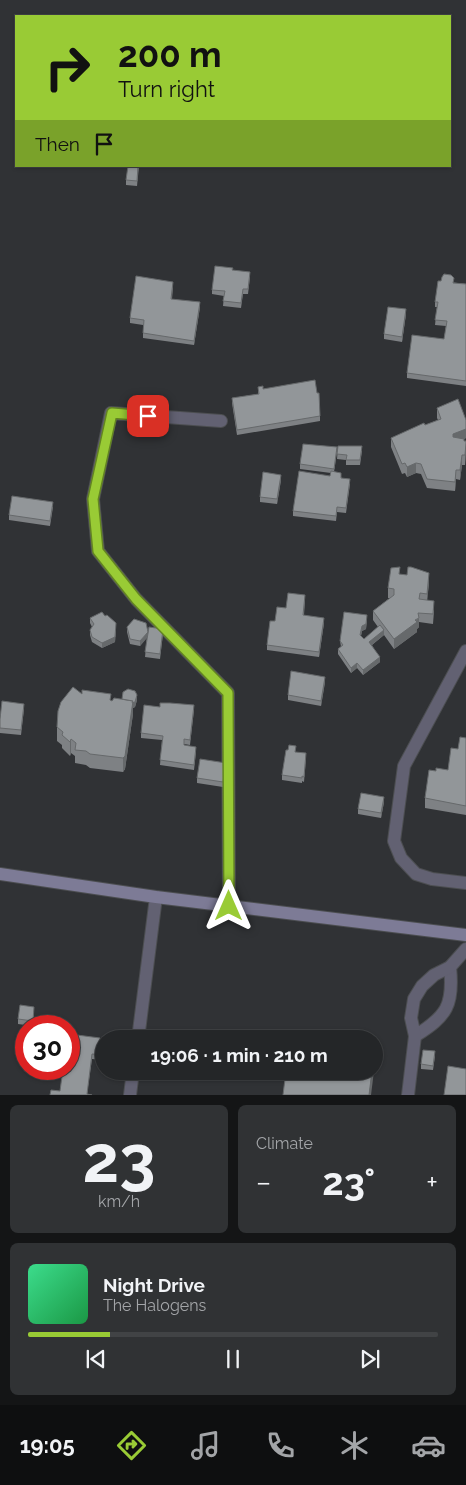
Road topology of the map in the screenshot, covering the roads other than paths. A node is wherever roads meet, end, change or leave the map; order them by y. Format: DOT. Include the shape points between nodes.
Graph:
graph roads {
  1 [pos="221,422"];
  2 [pos="466,651"];
  3 [pos="0,874"];
  4 [pos="466,883"];
  5 [pos="156,897"];
  6 [pos="229,906"];
  7 [pos="466,935"];
  8 [pos="466,949"];
  9 [pos="450,967"];
  10 [pos="139,1030"];
  11 [pos="415,1036"];
  12 [pos="132,1080"];
  13 [pos="130,1095"];
  14 [pos="408,1095"];
  1 -- 6 [label="street" via="112,413 93,499 98,551 136,599 228,693"];
  2 -- 4 [label="street" via="404,766 394,841 401,858 416,874"];
  3 -- 5 [label="main road"];
  5 -- 6 [label="main road"];
  5 -- 10 [label="street"];
  6 -- 7 [label="main road"];
  8 -- 9 [label="street"];
  9 -- 11 [label="street" via="450,1002 442,1016"];
  9 -- 11 [label="street" via="434,975 414,1000 410,1018"];
  11 -- 14 [label="street"];
  12 -- 13 [label="street"];
}
